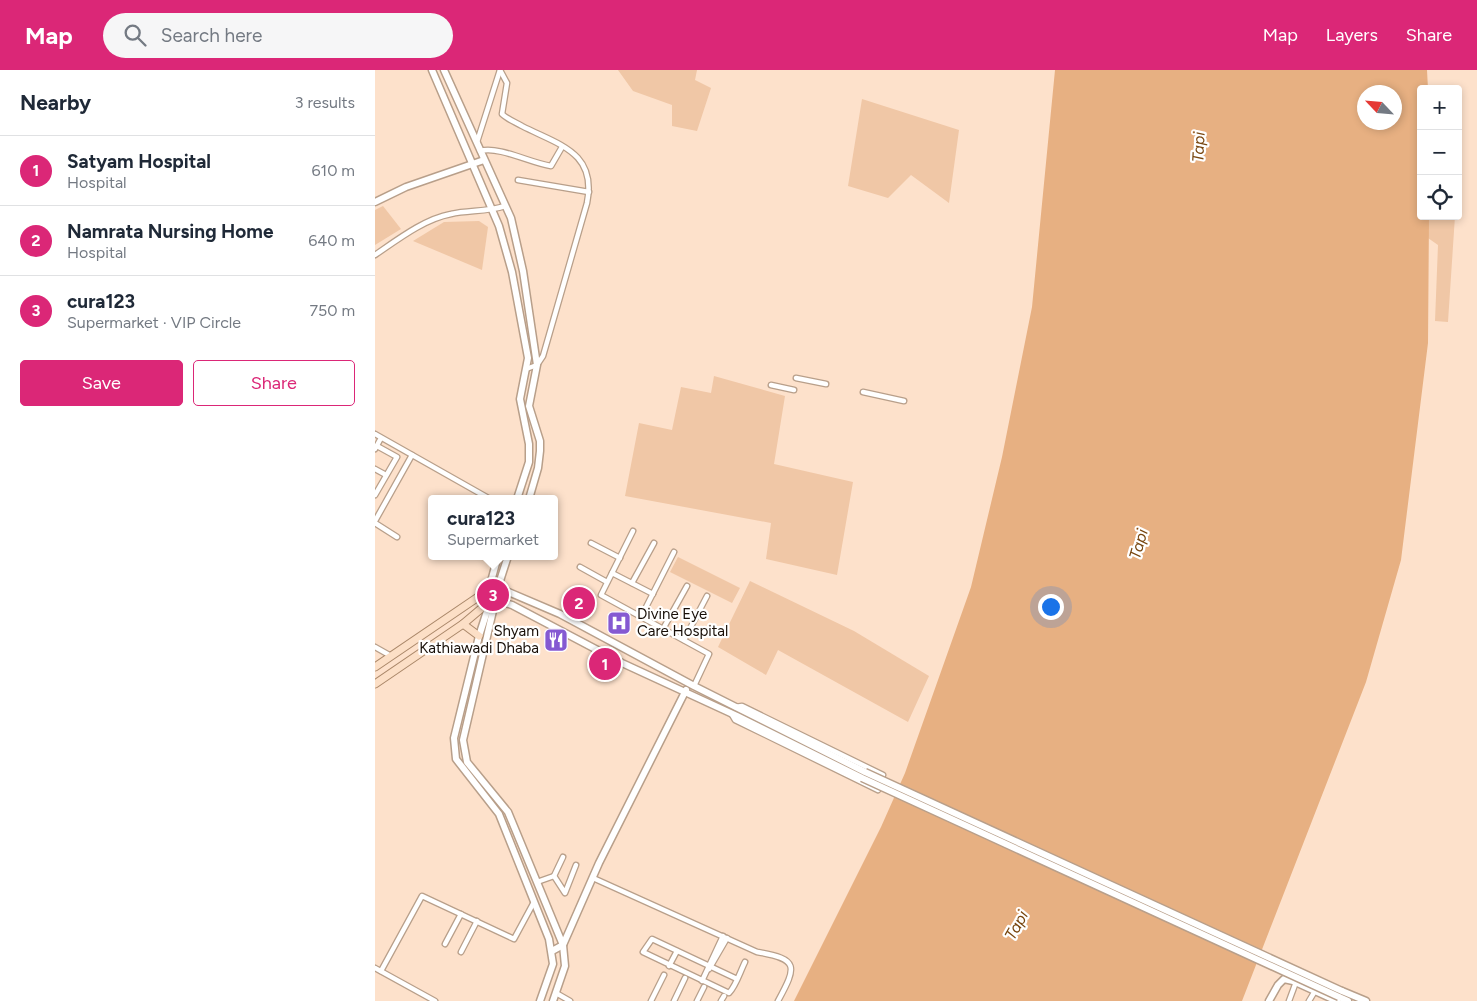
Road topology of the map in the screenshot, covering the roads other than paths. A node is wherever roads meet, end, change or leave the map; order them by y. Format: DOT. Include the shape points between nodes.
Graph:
graph roads {
  1 [pos="432,70"];
  2 [pos="444,70"];
  3 [pos="500,70"];
  4 [pos="476,143"];
  5 [pos="561,147"];
  6 [pos="480,151"];
  7 [pos="484,160"];
  8 [pos="472,165"];
  9 [pos="518,180"];
  10 [pos="589,192"];
  11 [pos="377,199"];
  12 [pos="505,206"];
  13 [pos="492,210"];
  14 [pos="375,255"];
  15 [pos="537,365"];
  16 [pos="526,369"];
  17 [pos="796,378"];
  18 [pos="827,384"];
  19 [pos="771,385"];
  20 [pos="793,390"];
  21 [pos="863,392"];
  22 [pos="904,401"];
  23 [pos="375,434"];
  24 [pos="381,438"];
  25 [pos="376,447"];
  26 [pos="412,456"];
  27 [pos="375,469"];
  28 [pos="386,475"];
  29 [pos="375,495"];
  30 [pos="483,495"];
  31 [pos="518,495"];
  32 [pos="530,495"];
  33 [pos="375,522"];
  34 [pos="633,531"];
  35 [pos="397,537"];
  36 [pos="591,543"];
  37 [pos="654,543"];
  38 [pos="674,552"];
  39 [pos="620,558"];
  40 [pos="497,560"];
  41 [pos="507,560"];
  42 [pos="579,567"];
  43 [pos="613,573"];
  44 [pos="607,582"];
  45 [pos="632,583"];
  46 [pos="490,585"];
  47 [pos="687,586"];
  48 [pos="498,588"];
  49 [pos="484,593"];
  50 [pos="653,594"];
  51 [pos="707,596"];
  52 [pos="493,602"];
  53 [pos="641,617"];
  54 [pos="463,624"];
  55 [pos="663,629"];
  56 [pos="479,636"];
  57 [pos="684,640"];
  58 [pos="375,647"];
  59 [pos="391,656"];
  60 [pos="375,667"];
  61 [pos="471,667"];
  62 [pos="479,669"];
  63 [pos="375,684"];
  64 [pos="691,685"];
  65 [pos="685,691"];
  66 [pos="733,710"];
  67 [pos="563,857"];
  68 [pos="577,865"];
  69 [pos="554,876"];
  70 [pos="593,878"];
  71 [pos="537,882"];
  72 [pos="534,902"];
  73 [pos="461,914"];
  74 [pos="477,921"];
  75 [pos="725,937"];
  76 [pos="445,944"];
  77 [pos="563,945"];
  78 [pos="552,951"];
  79 [pos="677,951"];
  80 [pos="461,952"];
  81 [pos="745,962"];
  82 [pos="669,966"];
  83 [pos="375,968"];
  84 [pos="709,968"];
  85 [pos="381,971"];
  86 [pos="664,975"];
  87 [pos="685,978"];
  88 [pos="737,979"];
  89 [pos="702,981"];
  90 [pos="1296,982"];
  91 [pos="704,987"];
  92 [pos="1315,991"];
  93 [pos="556,993"];
  94 [pos="724,996"];
  95 [pos="1339,996"];
  96 [pos="1327,999"];
  97 [pos="435,1001"];
  98 [pos="541,1001"];
  99 [pos="553,1001"];
  100 [pos="570,1001"];
  101 [pos="651,1001"];
  102 [pos="674,1001"];
  103 [pos="697,1001"];
  104 [pos="721,1001"];
  105 [pos="778,1001"];
  106 [pos="1269,1001"];
  107 [pos="1289,1001"];
  108 [pos="1309,1001"];
  109 [pos="1348,1001"];
  110 [pos="1365,1001"];
  1 -- 8 [label="main road"];
  2 -- 4 [label="main road"];
  3 -- 4 [label="street"];
  3 -- 5 [label="street" via="507,83 502,114"];
  4 -- 6 [label="main road"];
  5 -- 6 [label="street" via="551,166 495,150"];
  5 -- 10 [label="street" via="583,162"];
  6 -- 7 [label="main road"];
  7 -- 8 [label="main road"];
  7 -- 12 [label="main road"];
  8 -- 11 [label="main road"];
  8 -- 13 [label="main road"];
  9 -- 10 [label="street"];
  10 -- 15 [label="street"];
  12 -- 13 [label="street"];
  12 -- 15 [label="main road" via="511,218 523,271"];
  13 -- 14 [label="street" via="439,217"];
  13 -- 16 [label="main road" via="511,272 528,358"];
  15 -- 16 [label="street"];
  15 -- 32 [label="main road" via="529,406 540,441 540,452"];
  16 -- 31 [label="main road" via="520,399 529,444 529,462"];
  17 -- 18 [label="street"];
  19 -- 20 [label="street"];
  21 -- 22 [label="street"];
  23 -- 24 [label="street"];
  24 -- 25 [label="street"];
  24 -- 26 [label="street"];
  25 -- 28 [label="street" via="397,457"];
  26 -- 30 [label="street"];
  26 -- 33 [label="street"];
  27 -- 28 [label="street"];
  28 -- 29 [label="street"];
  33 -- 35 [label="street"];
  34 -- 39 [label="street"];
  36 -- 39 [label="street"];
  37 -- 45 [label="street"];
  38 -- 50 [label="street"];
  39 -- 43 [label="street"];
  40 -- 46 [label="main road"];
  41 -- 48 [label="main road"];
  42 -- 44 [label="street"];
  43 -- 44 [label="street"];
  43 -- 45 [label="street"];
  44 -- 53 [label="street" via="601,593 603,597"];
  45 -- 50 [label="street"];
  46 -- 48 [label="main road"];
  46 -- 49 [label="main road"];
  47 -- 55 [label="street"];
  48 -- 52 [label="main road" via="501,593"];
  48 -- 64 [label="main road" via="560,614"];
  49 -- 52 [label="main road"];
  49 -- 59 [label="main road"];
  50 -- 53 [label="street"];
  51 -- 57 [label="street"];
  52 -- 54 [label="main road"];
  52 -- 56 [label="main road"];
  52 -- 62 [label="main road"];
  52 -- 65 [label="main road" via="512,605 622,663"];
  53 -- 55 [label="street"];
  54 -- 56 [label="main road"];
  54 -- 63 [label="main road"];
  55 -- 57 [label="street"];
  56 -- 61 [label="main road"];
  57 -- 64 [label="street" via="710,654"];
  58 -- 59 [label="street"];
  59 -- 60 [label="main road"];
  61 -- 62 [label="main road"];
  61 -- 72 [label="main road" via="454,738 454,753 461,768 496,809"];
  62 -- 71 [label="main road" via="463,740 464,755 505,806"];
  64 -- 65 [label="main road"];
  64 -- 66 [label="main road"];
  65 -- 66 [label="main road"];
  65 -- 70 [label="main road"];
  66 -- 66 [label="street" via="735,720 878,790 883,775 742,706"];
  66 -- 95 [label="main road, bridge" via="863,775"];
  67 -- 69 [label="street"];
  68 -- 69 [label="street" via="565,893"];
  69 -- 71 [label="street"];
  70 -- 75 [label="street"];
  70 -- 77 [label="main road"];
  71 -- 77 [label="main road"];
  72 -- 74 [label="street" via="515,938"];
  72 -- 78 [label="main road"];
  73 -- 74 [label="street"];
  73 -- 76 [label="street"];
  73 -- 85 [label="street" via="420,897"];
  74 -- 80 [label="street"];
  75 -- 84 [label="street"];
  75 -- 105 [label="street" via="757,952 777,954 788,962 791,978"];
  77 -- 78 [label="main road"];
  77 -- 93 [label="main road" via="565,966"];
  78 -- 98 [label="main road" via="553,964"];
  79 -- 82 [label="street"];
  79 -- 82 [label="street" via="652,939 646,946 644,953"];
  79 -- 84 [label="street"];
  81 -- 88 [label="street"];
  82 -- 89 [label="street"];
  83 -- 85 [label="street"];
  84 -- 88 [label="street"];
  84 -- 89 [label="street"];
  85 -- 97 [label="street"];
  86 -- 101 [label="street"];
  87 -- 102 [label="street"];
  88 -- 89 [label="street" via="729,993"];
  90 -- 92 [label="main road"];
  90 -- 106 [label="main road" via="1289,979 1280,981"];
  90 -- 107 [label="street"];
  91 -- 103 [label="street"];
  92 -- 96 [label="main road"];
  92 -- 108 [label="street"];
  93 -- 99 [label="main road"];
  93 -- 100 [label="street"];
  94 -- 104 [label="street"];
  95 -- 96 [label="main road"];
  95 -- 109 [label="main road"];
  95 -- 110 [label="main road"];
}
